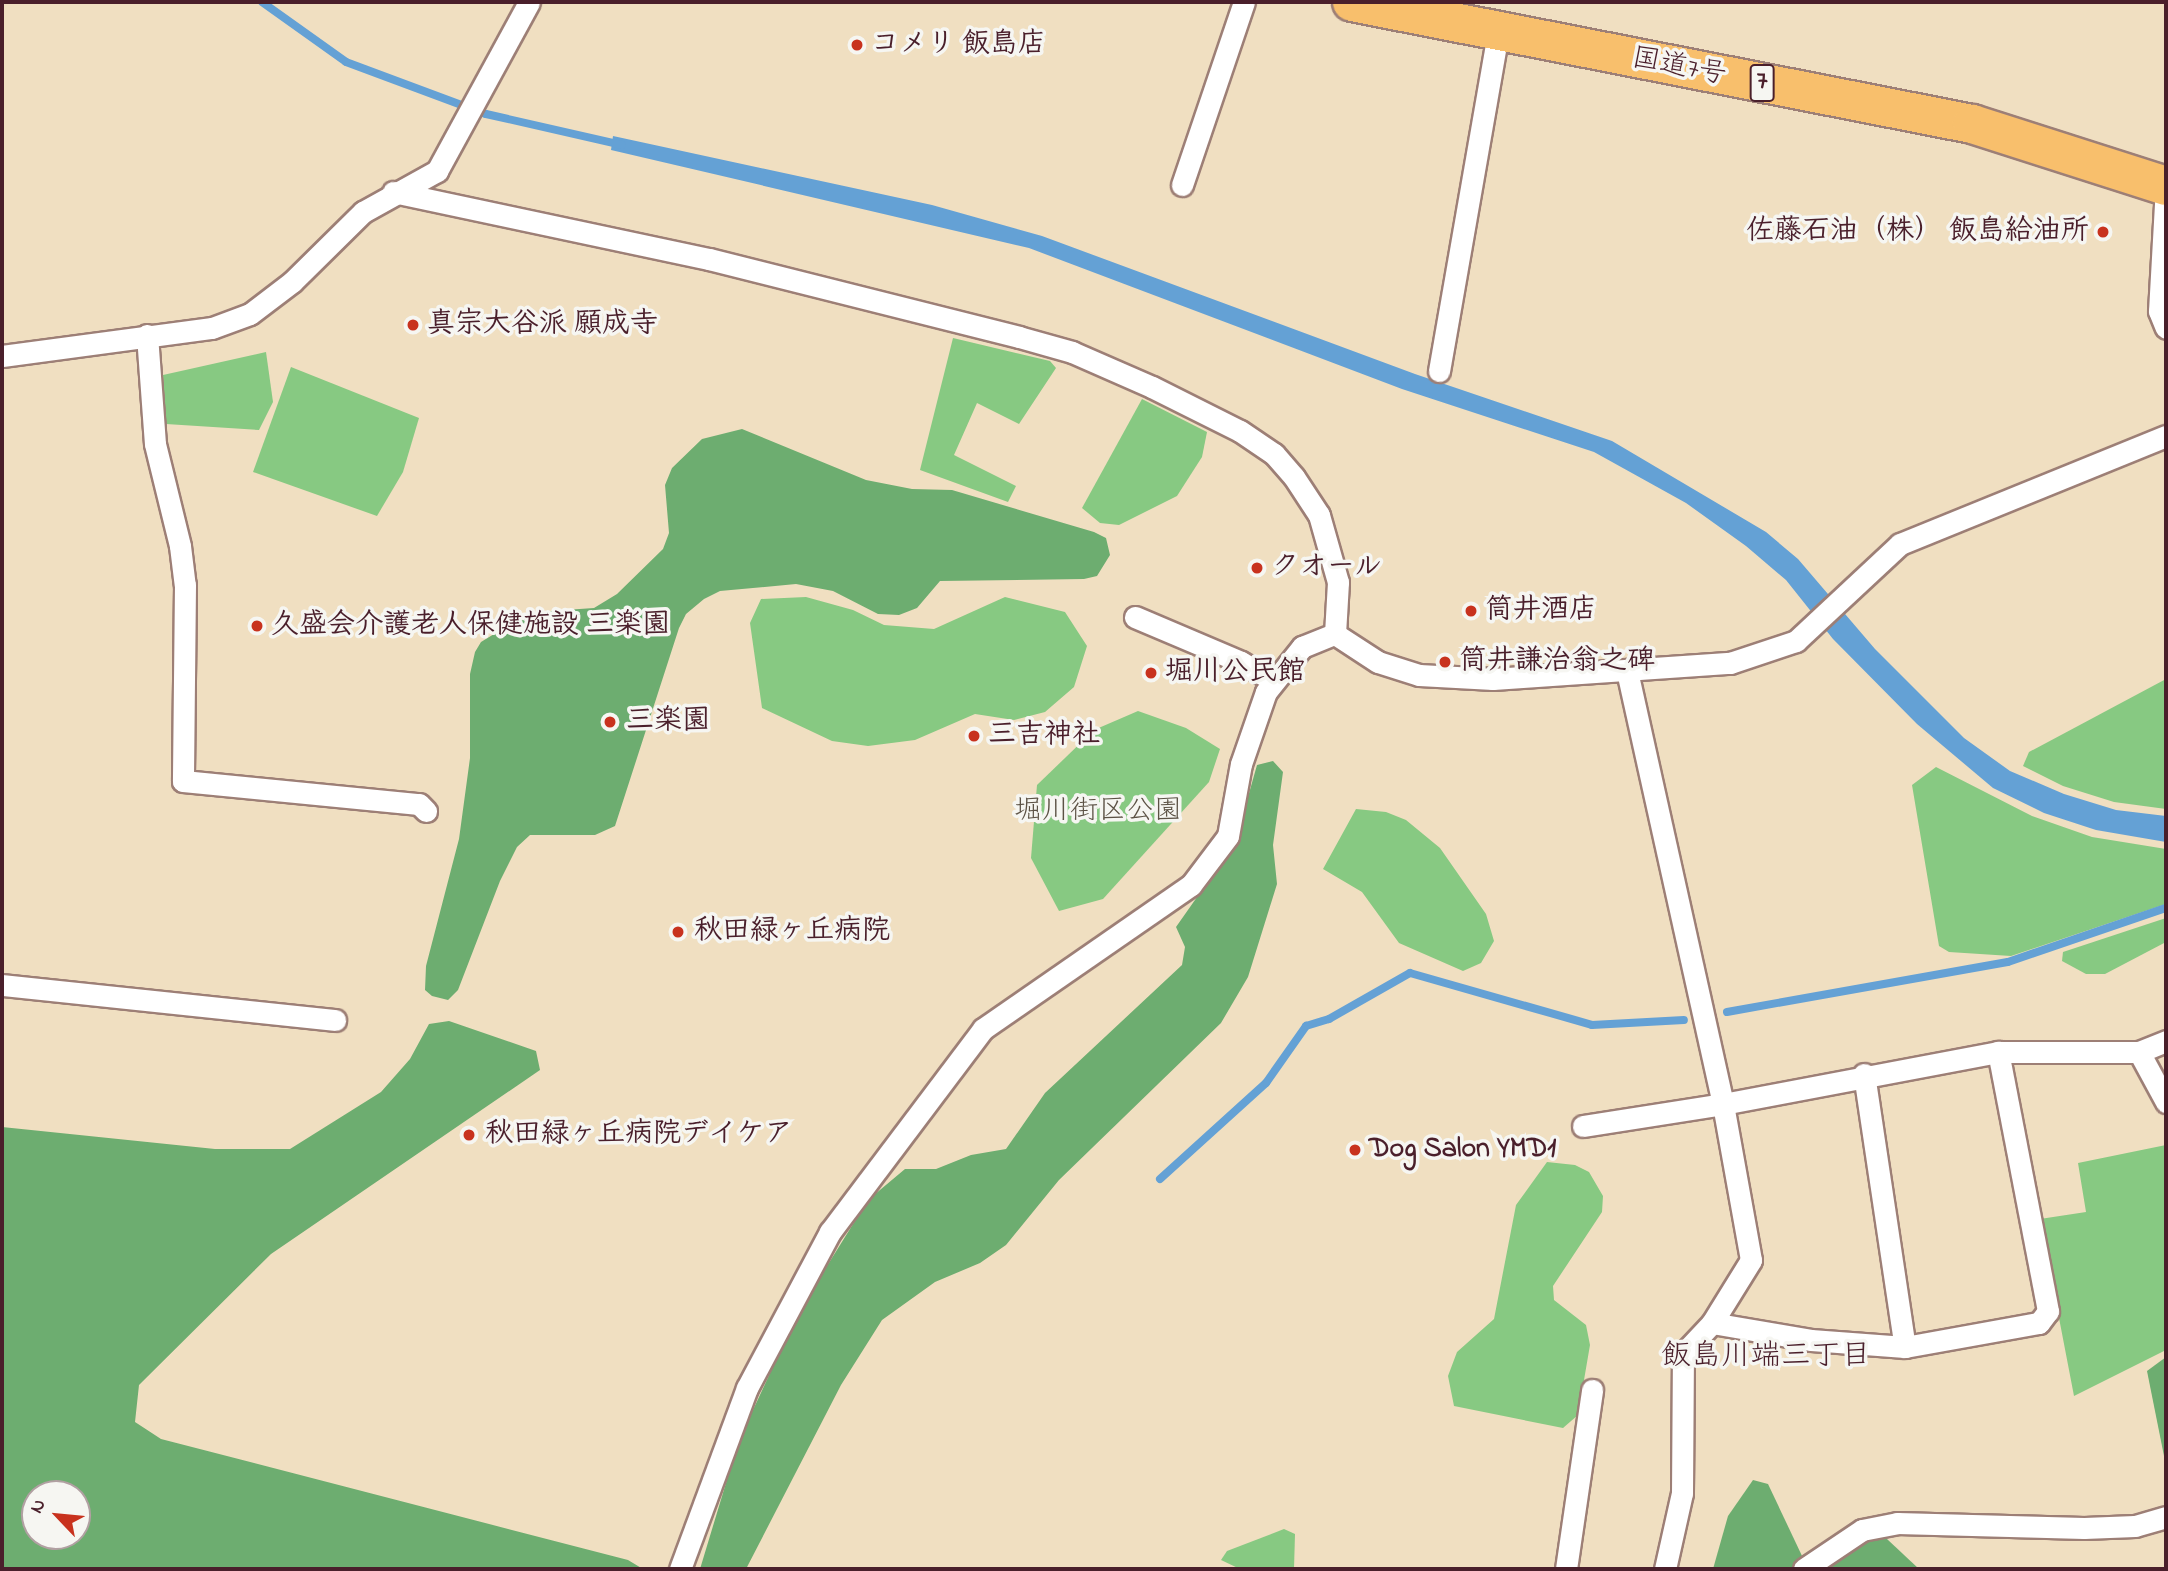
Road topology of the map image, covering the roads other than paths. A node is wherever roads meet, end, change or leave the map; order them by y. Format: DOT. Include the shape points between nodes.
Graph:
graph roads {
  1 [pos="529,2"];
  2 [pos="1244,2"];
  3 [pos="1352,2"];
  4 [pos="1497,32"];
  5 [pos="1182,185"];
  6 [pos="2166,186"];
  7 [pos="393,192"];
  8 [pos="2166,328"];
  9 [pos="147,335"];
  10 [pos="2,356"];
  11 [pos="1439,371"];
  12 [pos="2166,436"];
  13 [pos="1135,617"];
  14 [pos="1335,635"];
  15 [pos="1627,671"];
  16 [pos="1274,681"];
  17 [pos="426,811"];
  18 [pos="2,985"];
  19 [pos="335,1020"];
  20 [pos="2166,1041"];
  21 [pos="1998,1052"];
  22 [pos="2139,1052"];
  23 [pos="1864,1074"];
  24 [pos="2166,1102"];
  25 [pos="1723,1104"];
  26 [pos="1583,1126"];
  27 [pos="1712,1323"];
  28 [pos="1905,1347"];
  29 [pos="1592,1390"];
  30 [pos="2166,1517"];
  31 [pos="680,1569"];
  32 [pos="1566,1569"];
  33 [pos="1665,1569"];
  34 [pos="1804,1569"];
  1 -- 7 [label="street" via="437,171"];
  2 -- 5 [label="street"];
  3 -- 4 [label="highway, 国道7号 / 7"];
  4 -- 6 [label="highway, 国道7号 / 7" via="1972,124"];
  4 -- 11 [label="street"];
  6 -- 8 [label="street" via="2159,311"];
  7 -- 9 [label="street" via="363,212 292,282 250,314 212,328"];
  7 -- 14 [label="street" via="709,258 1019,337 1072,352 1152,387 1240,431 1274,454 1294,477 1319,515 1338,582"];
  9 -- 10 [label="street"];
  9 -- 17 [label="street" via="155,444 180,546 184,586 183,781 419,804"];
  12 -- 15 [label="street" via="1900,544 1796,640 1730,663"];
  13 -- 16 [label="street"];
  14 -- 15 [label="street" via="1378,662 1419,675 1493,680"];
  14 -- 16 [label="street" via="1302,648"];
  15 -- 25 [label="street"];
  16 -- 31 [label="street" via="1241,764 1228,836 1191,885 983,1029 830,1232 747,1388"];
  18 -- 19 [label="street"];
  20 -- 22 [label="street"];
  21 -- 22 [label="street"];
  21 -- 23 [label="street"];
  21 -- 28 [label="street" via="2048,1311 2039,1323"];
  22 -- 24 [label="street"];
  23 -- 25 [label="street"];
  23 -- 28 [label="street"];
  25 -- 26 [label="street"];
  25 -- 27 [label="street" via="1751,1260"];
  27 -- 28 [label="street" via="1811,1340"];
  27 -- 33 [label="street" via="1683,1354 1682,1493"];
  29 -- 32 [label="street"];
  30 -- 34 [label="street" via="2135,1526 2084,1528 1897,1523 1862,1530"];
}
